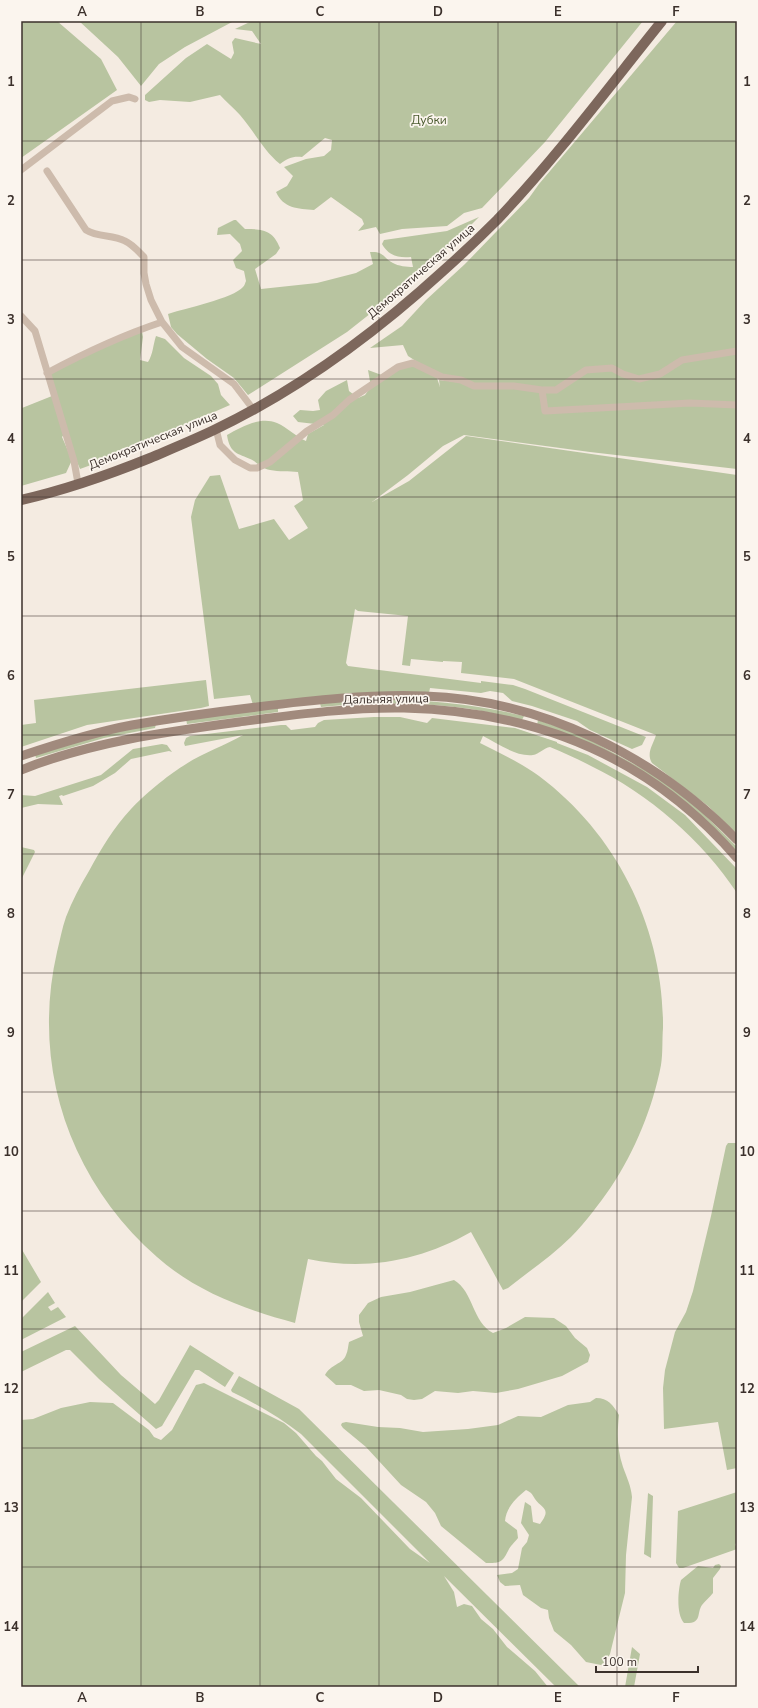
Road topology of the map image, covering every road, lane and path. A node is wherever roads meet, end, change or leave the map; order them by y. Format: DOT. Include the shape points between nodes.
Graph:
graph roads {
  1 [pos="662,21"];
  2 [pos="135,99"];
  3 [pos="21,170"];
  4 [pos="47,171"];
  5 [pos="21,316"];
  6 [pos="162,322"];
  7 [pos="737,351"];
  8 [pos="47,372"];
  9 [pos="542,390"];
  10 [pos="737,405"];
  11 [pos="253,409"];
  12 [pos="216,429"];
  13 [pos="78,483"];
  14 [pos="21,500"];
  15 [pos="302,702"];
  16 [pos="303,715"];
  17 [pos="532,715"];
  18 [pos="172,719"];
  19 [pos="530,725"];
  20 [pos="173,731"];
  21 [pos="24,755"];
  22 [pos="31,766"];
  23 [pos="21,770"];
  24 [pos="737,840"];
  25 [pos="737,858"];
  1 -- 11 [label="main road, Демократическая улица" via="536,178 482,236 402,308 343,354"];
  2 -- 3 [label="street" via="129,97 112,101"];
  4 -- 6 [label="street" via="86,230 124,240 144,257 146,284"];
  5 -- 8 [label="street" via="35,331"];
  6 -- 8 [label="street" via="92,349"];
  6 -- 11 [label="street" via="182,347 234,384"];
  7 -- 9 [label="street" via="682,360 660,374 639,378 612,368 586,370 556,390"];
  8 -- 13 [label="street" via="74,461"];
  9 -- 10 [label="street" via="545,411 683,404"];
  9 -- 12 [label="street" via="514,386 474,386 461,380 442,377 413,363 398,367 307,431 270,462 257,468 250,468 235,460 220,445"];
  11 -- 12 [label="main road, Демократическая улица"];
  12 -- 13 [label="main road, Демократическая улица" via="114,472"];
  13 -- 14 [label="main road, Демократическая улица"];
  15 -- 16 [label="main road"];
  15 -- 17 [label="main road, Дальняя улица" via="351,697 426,696 492,704"];
  15 -- 18 [label="main road, Дальняя улица"];
  16 -- 19 [label="main road, Дальняя улица" via="403,708 480,715"];
  16 -- 20 [label="main road, Дальняя улица"];
  17 -- 19 [label="main road"];
  17 -- 24 [label="main road, Дальняя улица" via="581,732 639,762 689,795"];
  18 -- 20 [label="main road"];
  18 -- 21 [label="main road, Дальняя улица" via="130,726"];
  19 -- 25 [label="main road, Дальняя улица" via="551,731 606,755 662,789 694,813"];
  20 -- 22 [label="main road, Дальняя улица" via="95,746"];
  21 -- 22 [label="main road"];
  22 -- 23 [label="main road, Дальняя улица"];
}
